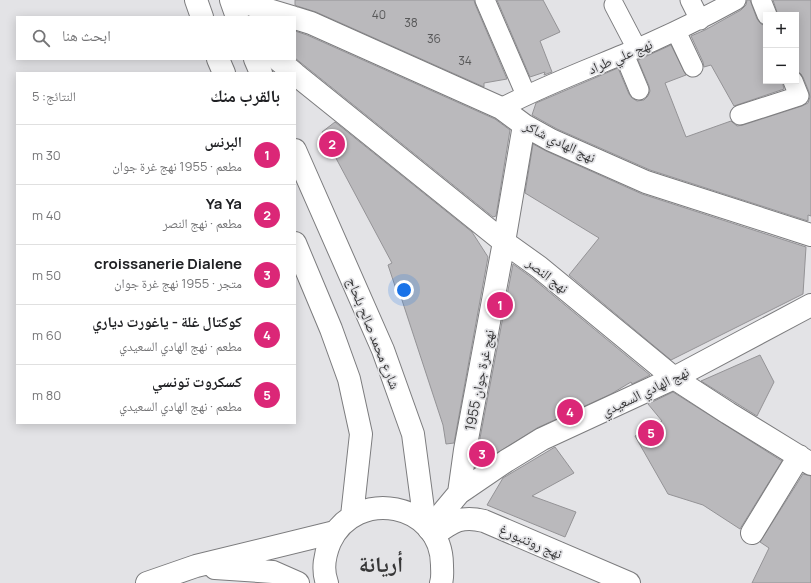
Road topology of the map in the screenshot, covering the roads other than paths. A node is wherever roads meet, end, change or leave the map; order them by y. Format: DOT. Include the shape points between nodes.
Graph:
graph roads {
  1 [pos="196,0"];
  2 [pos="231,0"];
  3 [pos="235,0"];
  4 [pos="485,0"];
  5 [pos="690,0"];
  6 [pos="736,0"];
  7 [pos="761,0"];
  8 [pos="614,5"];
  9 [pos="766,12"];
  10 [pos="202,16"];
  11 [pos="237,16"];
  12 [pos="289,16"];
  13 [pos="296,18"];
  14 [pos="700,20"];
  15 [pos="676,31"];
  16 [pos="630,51"];
  17 [pos="218,60"];
  18 [pos="255,60"];
  19 [pos="278,60"];
  20 [pos="693,67"];
  21 [pos="224,72"];
  22 [pos="261,72"];
  23 [pos="294,72"];
  24 [pos="296,74"];
  25 [pos="794,84"];
  26 [pos="639,90"];
  27 [pos="526,94"];
  28 [pos="501,108"];
  29 [pos="740,116"];
  30 [pos="524,125"];
  31 [pos="296,152"];
  32 [pos="811,235"];
  33 [pos="504,242"];
  34 [pos="296,245"];
  35 [pos="811,305"];
  36 [pos="674,378"];
  37 [pos="805,460"];
  38 [pos="459,493"];
  39 [pos="352,516"];
  40 [pos="429,529"];
  41 [pos="335,532"];
  42 [pos="752,533"];
  43 [pos="196,566"];
  44 [pos="147,583"];
  45 [pos="298,583"];
  46 [pos="327,583"];
  47 [pos="440,583"];
  48 [pos="629,583"];
  1 -- 10 [label="street"];
  2 -- 11 [label="street"];
  3 -- 12 [label="street"];
  4 -- 27 [label="street"];
  5 -- 14 [label="street"];
  6 -- 14 [label="street, نهج علي طراد"];
  7 -- 9 [label="street"];
  8 -- 16 [label="street"];
  13 -- 28 [label="street, نهج الهادي شاكر"];
  14 -- 15 [label="street, نهج علي طراد"];
  15 -- 16 [label="street, نهج علي طراد"];
  15 -- 20 [label="street"];
  16 -- 26 [label="street"];
  16 -- 27 [label="street, نهج علي طراد"];
  17 -- 21 [label="street"];
  18 -- 22 [label="street"];
  19 -- 23 [label="street, نهج النصر"];
  24 -- 33 [label="street, نهج النصر"];
  25 -- 29 [label="street" via="799,96"];
  27 -- 28 [label="street, نهج علي طراد"];
  28 -- 30 [label="street, نهج الهادي شاكر"];
  30 -- 32 [label="street, نهج الهادي شاكر" via="551,140 646,182"];
  30 -- 33 [label="street, 1955 نهج غرة جوان"];
  31 -- 40 [label="street, شارع محمد صالح بلحاج" via="383,350 414,434"];
  33 -- 36 [label="street, نهج النصر" via="539,267"];
  33 -- 38 [label="street, 1955 نهج غرة جوان"];
  34 -- 39 [label="street" via="349,379 361,434"];
  35 -- 36 [label="street, نهج الهادي السعيدي"];
  36 -- 37 [label="street, نهج النصر"];
  36 -- 38 [label="street, نهج الهادي السعيدي" via="542,440"];
  37 -- 42 [label="street"];
  38 -- 40 [label="street, نهج الهادي السعيدي"];
  39 -- 40 [label="street" via="370,509 390,508 409,513"];
  39 -- 41 [label="street"];
  40 -- 47 [label="street, شارع محمد صالح بلحاج" via="436,538 442,555"];
  40 -- 48 [label="street, نهج روتنبورغ" via="466,518 475,518"];
  41 -- 43 [label="street"];
  41 -- 46 [label="street" via="325,554 324,577"];
  43 -- 44 [label="street"];
  43 -- 45 [label="street" via="273,572"];
}
